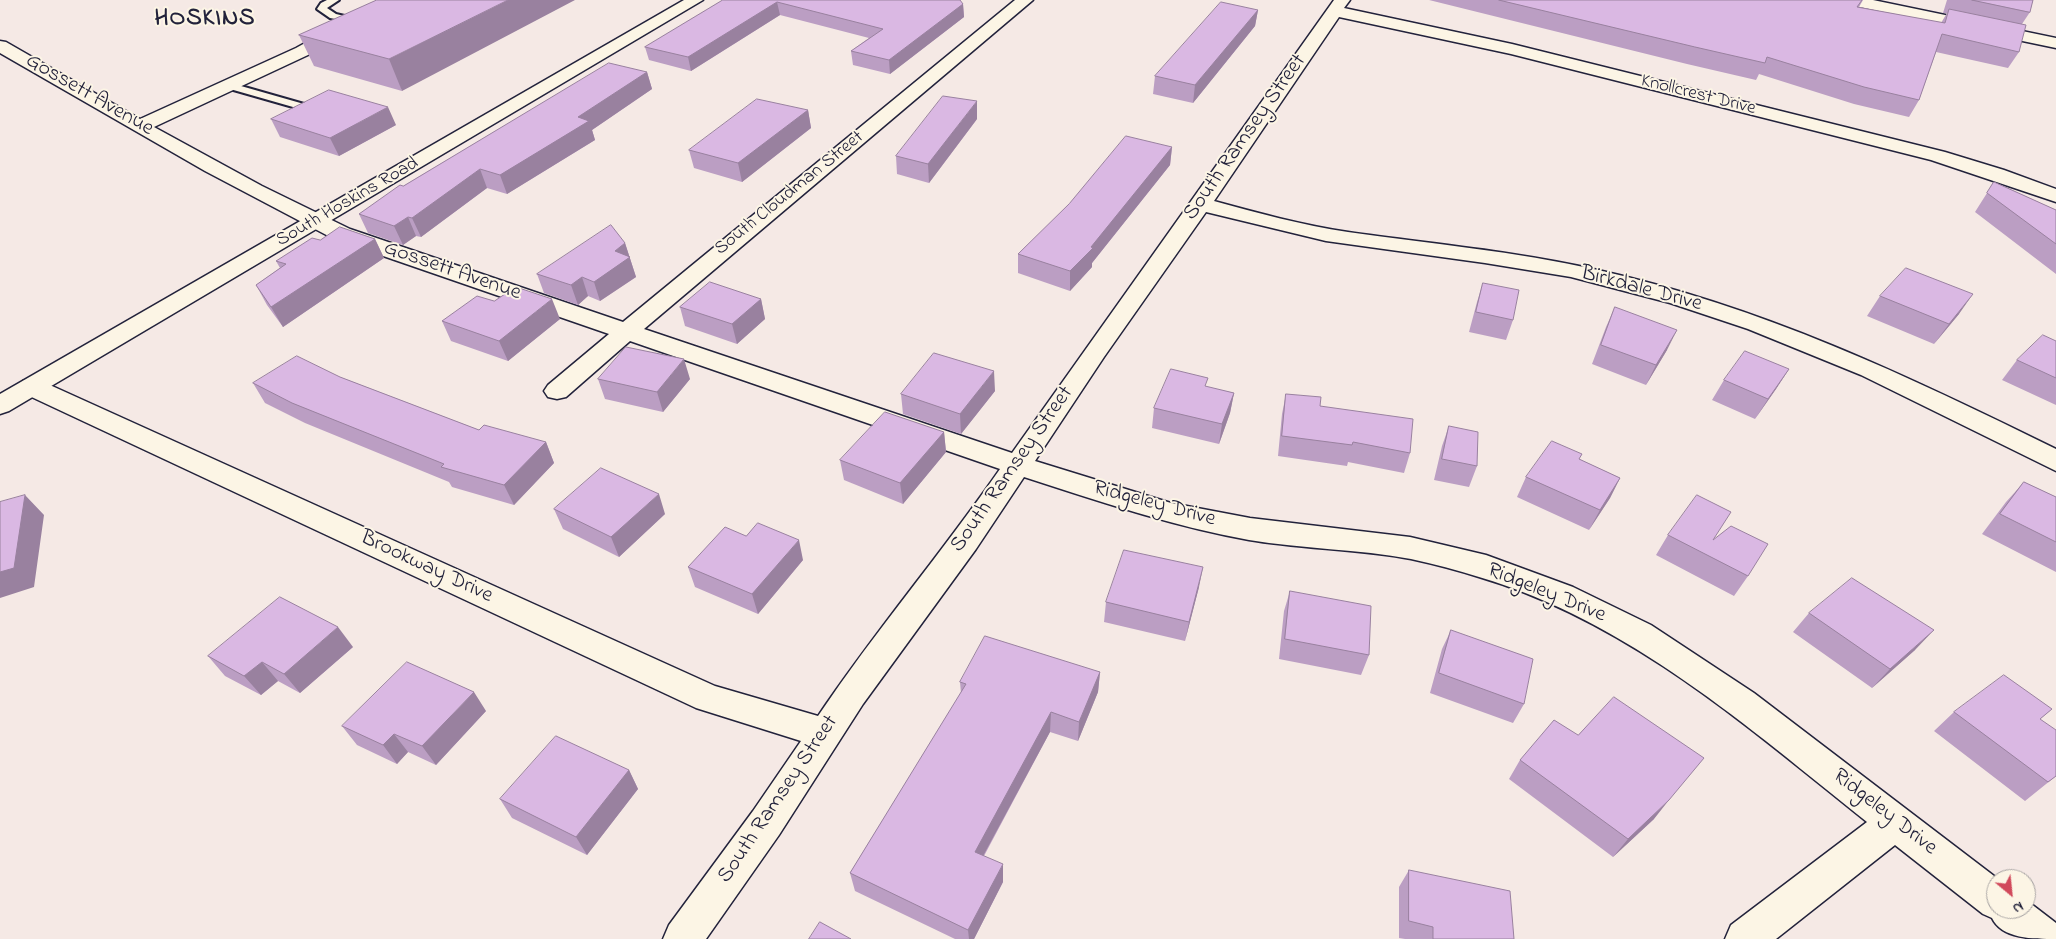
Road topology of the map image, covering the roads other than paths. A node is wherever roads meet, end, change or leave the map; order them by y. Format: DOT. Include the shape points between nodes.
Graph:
graph roads {
  1 [pos="334,0"];
  2 [pos="394,0"];
  3 [pos="695,0"];
  4 [pos="1025,0"];
  5 [pos="1850,0"];
  6 [pos="1338,5"];
  7 [pos="361,21"];
  8 [pos="2056,43"];
  9 [pos="0,46"];
  10 [pos="227,85"];
  11 [pos="300,106"];
  12 [pos="140,126"];
  13 [pos="2056,196"];
  14 [pos="1201,204"];
  15 [pos="316,222"];
  16 [pos="627,332"];
  17 [pos="32,387"];
  18 [pos="557,391"];
  19 [pos="0,405"];
  20 [pos="2056,460"];
  21 [pos="1017,465"];
  22 [pos="825,733"];
  23 [pos="1895,822"];
  24 [pos="1986,893"];
  25 [pos="2020,919"];
  26 [pos="683,939"];
  27 [pos="1745,939"];
  28 [pos="2045,939"];
  1 -- 7 [label="lane" via="322,9 333,16"];
  2 -- 7 [label="street"];
  3 -- 15 [label="street, South Hoskins Road"];
  4 -- 16 [label="street, South Cloudman Street"];
  5 -- 8 [label="street"];
  6 -- 13 [label="street, Knollcrest Drive" via="1938,156"];
  6 -- 14 [label="street, South Ramsey Street"];
  7 -- 10 [label="street"];
  9 -- 12 [label="street, Gossett Avenue"];
  10 -- 11 [label="lane"];
  10 -- 12 [label="street"];
  12 -- 15 [label="street, Gossett Avenue" via="231,179"];
  14 -- 20 [label="street, Birkdale Drive" via="1293,228 1561,269 1676,297 1800,341 1905,385"];
  14 -- 21 [label="street, South Ramsey Street"];
  15 -- 16 [label="street, Gossett Avenue"];
  15 -- 17 [label="street, South Hoskins Road"];
  16 -- 18 [label="street, South Cloudman Street"];
  16 -- 21 [label="street, Gossett Avenue"];
  17 -- 19 [label="street, South Hoskins Road"];
  17 -- 22 [label="street, Brookway Drive" via="708,698"];
  21 -- 22 [label="street, South Ramsey Street" via="966,541"];
  21 -- 23 [label="street, Ridgeley Drive" via="1171,513 1250,529 1410,548 1486,567 1562,596 1668,651 1742,703"];
  22 -- 26 [label="street, South Ramsey Street" via="766,823"];
  23 -- 24 [label="street, Ridgeley Drive"];
  23 -- 27 [label="street"];
  25 -- 28 [label="street"];
}
